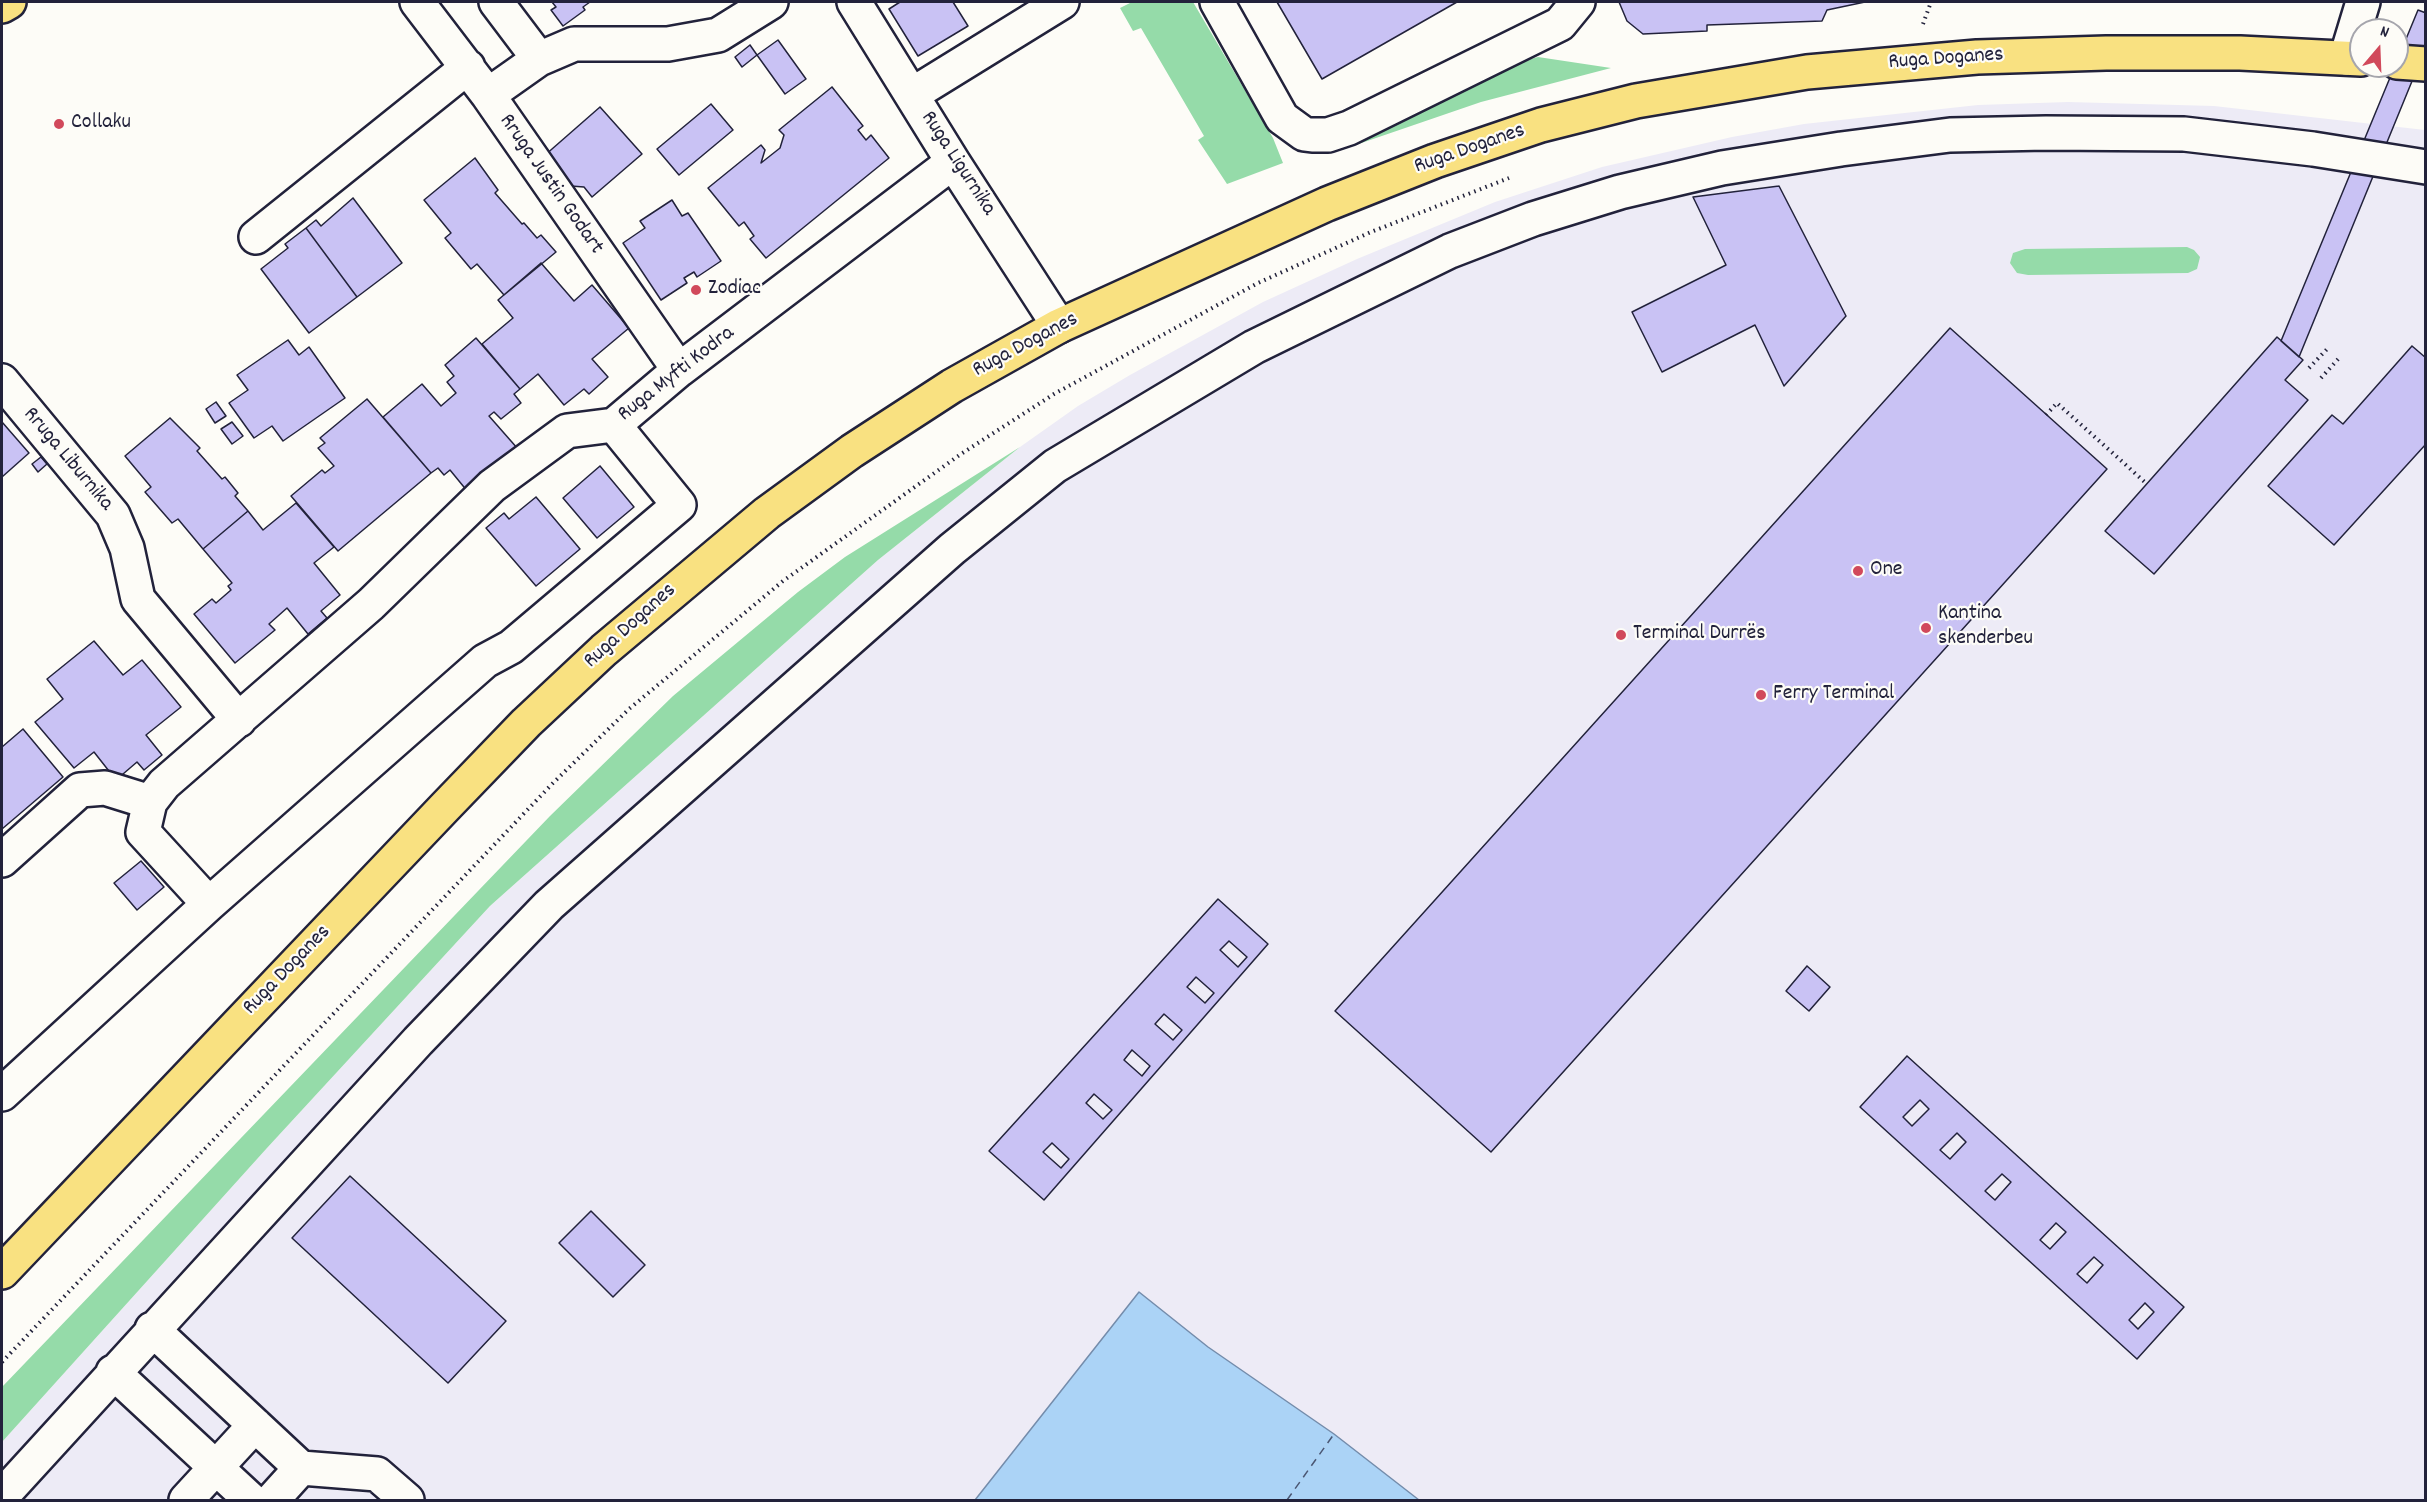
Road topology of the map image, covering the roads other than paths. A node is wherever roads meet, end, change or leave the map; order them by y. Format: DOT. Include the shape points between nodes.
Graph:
graph roads {
  1 [pos="9,2"];
  2 [pos="417,2"];
  3 [pos="496,2"];
  4 [pos="771,2"];
  5 [pos="854,2"];
  6 [pos="1062,2"];
  7 [pos="1217,2"];
  8 [pos="1578,2"];
  9 [pos="2342,2"];
  10 [pos="2363,2"];
  11 [pos="2,6"];
  12 [pos="2344,58"];
  13 [pos="539,59"];
  14 [pos="2409,63"];
  15 [pos="2426,64"];
  16 [pos="468,67"];
  17 [pos="913,93"];
  18 [pos="488,95"];
  19 [pos="953,162"];
  20 [pos="2426,167"];
  21 [pos="256,237"];
  22 [pos="1059,326"];
  23 [pos="679,370"];
  24 [pos="2,381"];
  25 [pos="614,425"];
  26 [pos="239,720"];
  27 [pos="150,802"];
  28 [pos="2,860"];
  29 [pos="208,904"];
  30 [pos="2,1094"];
  31 [pos="2,1272"];
  32 [pos="152,1329"];
  33 [pos="113,1372"];
  34 [pos="255,1425"];
  35 [pos="216,1468"];
  36 [pos="301,1468"];
  37 [pos="2,1496"];
  38 [pos="186,1500"];
  39 [pos="250,1500"];
  40 [pos="272,1500"];
  41 [pos="407,1500"];
  1 -- 11 [label="main road"];
  2 -- 16 [label="street, Rruga Justin Godart"];
  3 -- 13 [label="street"];
  4 -- 13 [label="street" via="718,35 668,44 574,44"];
  5 -- 17 [label="street, Ruga Ligurnika"];
  6 -- 17 [label="street"];
  7 -- 8 [label="street" via="1282,118 1297,130 1312,135 1349,128 1560,24"];
  9 -- 12 [label="street"];
  10 -- 12 [label="street"];
  12 -- 22 [label="main road, Ruga Doganes" via="2106,53 1977,57 1807,72 1636,100 1541,125 1435,161 1328,204"];
  13 -- 18 [label="street"];
  14 -- 15 [label="main road"];
  16 -- 18 [label="street, Rruga Justin Godart"];
  16 -- 21 [label="street"];
  17 -- 19 [label="street, Ruga Ligurnika"];
  18 -- 23 [label="street, Rruga Justin Godart"];
  19 -- 22 [label="street, Ruga Ligurnika"];
  19 -- 23 [label="street, Ruga Myfti Kodra"];
  20 -- 32 [label="street" via="2184,134 1950,135 1830,150 1722,168 1620,192 1533,219 1450,251 1254,347 1055,466 835,650 549,905"];
  22 -- 31 [label="main road, Ruga Doganes" via="952,386 852,451 767,513 613,642 502,748"];
  23 -- 25 [label="street, Ruga Myfti Kodra"];
  24 -- 26 [label="street, Rruga Liburnika" via="113,515 127,548 138,598"];
  25 -- 26 [label="street, Ruga Myfti Kodra" via="567,431 492,486 371,604"];
  25 -- 29 [label="street" via="678,504 511,647 485,661"];
  26 -- 27 [label="street, Ruga Myfti Kodra" via="165,784"];
  27 -- 28 [label="street" via="105,788 80,790"];
  27 -- 29 [label="street" via="143,832"];
  29 -- 30 [label="street"];
  32 -- 33 [label="street"];
  32 -- 34 [label="street"];
  33 -- 35 [label="street"];
  33 -- 37 [label="street"];
  34 -- 35 [label="street"];
  34 -- 36 [label="street"];
  35 -- 38 [label="street"];
  35 -- 39 [label="street"];
  36 -- 40 [label="street"];
  36 -- 41 [label="street" via="377,1474"];
}
